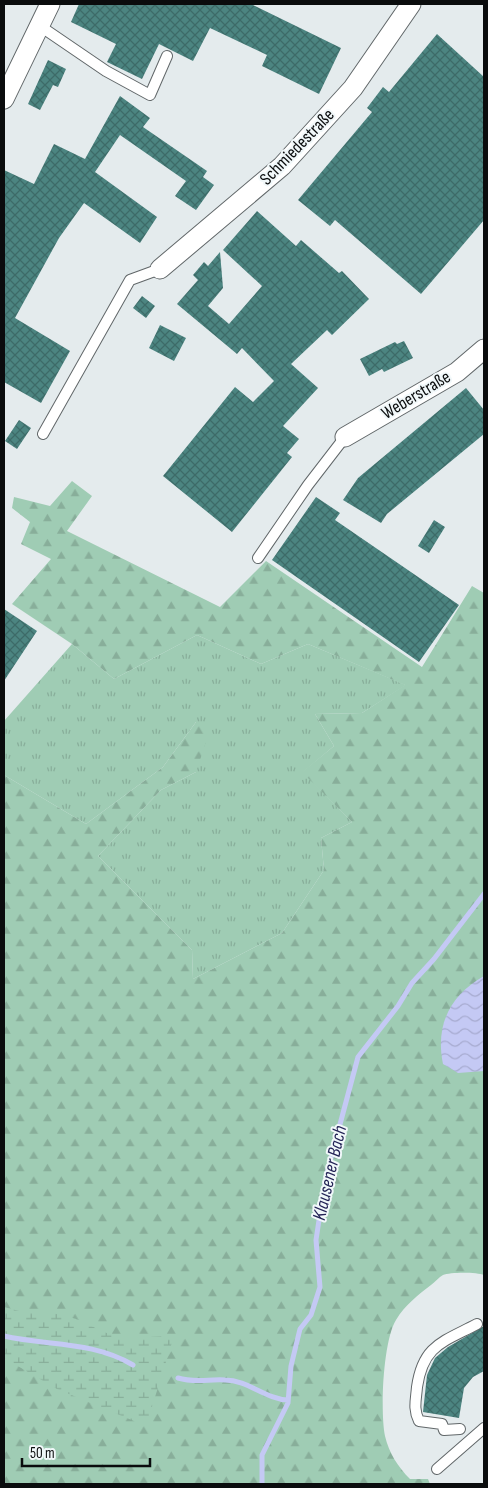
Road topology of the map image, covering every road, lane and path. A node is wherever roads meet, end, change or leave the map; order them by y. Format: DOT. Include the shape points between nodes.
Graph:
graph roads {
  1 [pos="50,4"];
  2 [pos="411,4"];
  3 [pos="40,26"];
  4 [pos="167,56"];
  5 [pos="4,99"];
  6 [pos="160,269"];
  7 [pos="484,349"];
  8 [pos="43,434"];
  9 [pos="345,437"];
  10 [pos="258,558"];
  11 [pos="477,1324"];
  12 [pos="484,1428"];
  13 [pos="460,1429"];
  14 [pos="437,1469"];
  1 -- 3 [label="street"];
  2 -- 6 [label="street, Schmiedestraße" via="353,88 282,166"];
  3 -- 4 [label="lane" via="106,71 150,95"];
  3 -- 5 [label="street"];
  6 -- 8 [label="lane" via="130,280"];
  7 -- 9 [label="street, Weberstraße" via="457,372"];
  9 -- 10 [label="lane"];
  11 -- 13 [label="lane" via="439,1344 425,1358 420,1369 414,1411 419,1421 442,1424 444,1430"];
  12 -- 14 [label="lane"];
}
